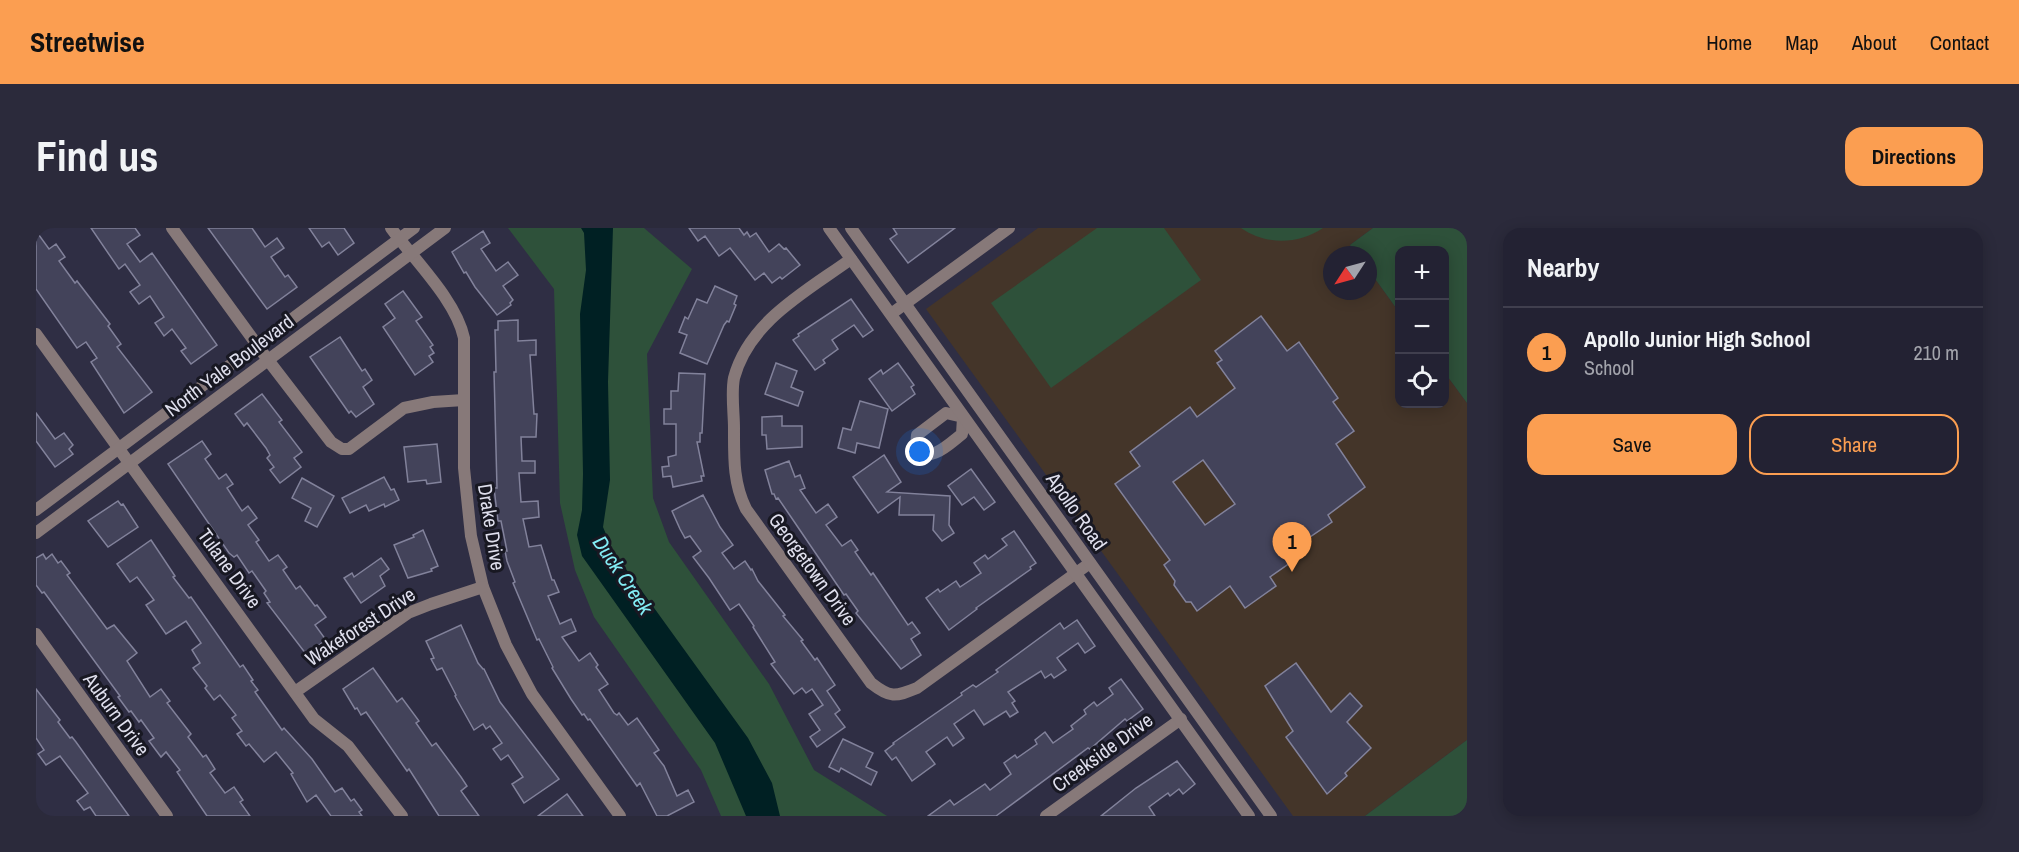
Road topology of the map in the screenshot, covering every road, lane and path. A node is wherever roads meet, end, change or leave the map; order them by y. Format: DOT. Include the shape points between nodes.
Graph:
graph roads {
  1 [pos="172,228"];
  2 [pos="390,228"];
  3 [pos="414,228"];
  4 [pos="445,228"];
  5 [pos="829,228"];
  6 [pos="851,228"];
  7 [pos="1010,228"];
  8 [pos="399,240"];
  9 [pos="410,254"];
  10 [pos="851,259"];
  11 [pos="905,304"];
  12 [pos="891,314"];
  13 [pos="36,334"];
  14 [pos="257,345"];
  15 [pos="268,360"];
  16 [pos="464,400"];
  17 [pos="978,405"];
  18 [pos="963,417"];
  19 [pos="120,448"];
  20 [pos="131,463"];
  21 [pos="36,510"];
  22 [pos="36,533"];
  23 [pos="1090,563"];
  24 [pos="1076,573"];
  25 [pos="483,587"];
  26 [pos="36,634"];
  27 [pos="295,692"];
  28 [pos="1181,719"];
  29 [pos="167,816"];
  30 [pos="402,816"];
  31 [pos="620,816"];
  32 [pos="1046,816"];
  33 [pos="1249,816"];
  34 [pos="1271,816"];
  1 -- 14 [label="street"];
  2 -- 8 [label="street, Drake Drive"];
  3 -- 8 [label="street, North Yale Boulevard"];
  4 -- 9 [label="street, North Yale Boulevard"];
  5 -- 10 [label="street, Apollo Road"];
  6 -- 11 [label="street, Apollo Road"];
  7 -- 11 [label="street"];
  8 -- 9 [label="street, Drake Drive"];
  8 -- 14 [label="street, North Yale Boulevard"];
  9 -- 15 [label="street, North Yale Boulevard"];
  9 -- 16 [label="street, Drake Drive" via="461,324"];
  10 -- 12 [label="street, Apollo Road"];
  10 -- 24 [label="street, Georgetown Drive" via="776,314 747,348 734,379 734,472 746,509 871,683 882,692 898,695 917,688"];
  11 -- 12 [label="street"];
  11 -- 17 [label="street, Apollo Road"];
  12 -- 18 [label="street, Apollo Road"];
  13 -- 19 [label="street, Tulane Drive"];
  14 -- 15 [label="street"];
  14 -- 19 [label="street, North Yale Boulevard"];
  15 -- 16 [label="street" via="331,442 342,449 349,449 404,408"];
  15 -- 20 [label="street, North Yale Boulevard"];
  16 -- 25 [label="street, Drake Drive" via="464,468 471,536"];
  17 -- 18 [label="street"];
  17 -- 23 [label="street, Apollo Road"];
  18 -- 24 [label="street, Apollo Road"];
  19 -- 20 [label="street, Tulane Drive"];
  19 -- 21 [label="street, North Yale Boulevard"];
  20 -- 22 [label="street, North Yale Boulevard"];
  20 -- 27 [label="street, Tulane Drive"];
  23 -- 24 [label="street, Georgetown Drive"];
  23 -- 34 [label="street, Apollo Road"];
  24 -- 28 [label="street, Apollo Road"];
  25 -- 27 [label="street, Wakeforest Drive" via="408,613"];
  25 -- 31 [label="street, Drake Drive" via="506,645 532,694"];
  26 -- 29 [label="street, Auburn Drive"];
  27 -- 30 [label="street, Tulane Drive" via="314,719 348,746"];
  28 -- 32 [label="street, Creekside Drive"];
  28 -- 33 [label="street, Apollo Road"];
}
